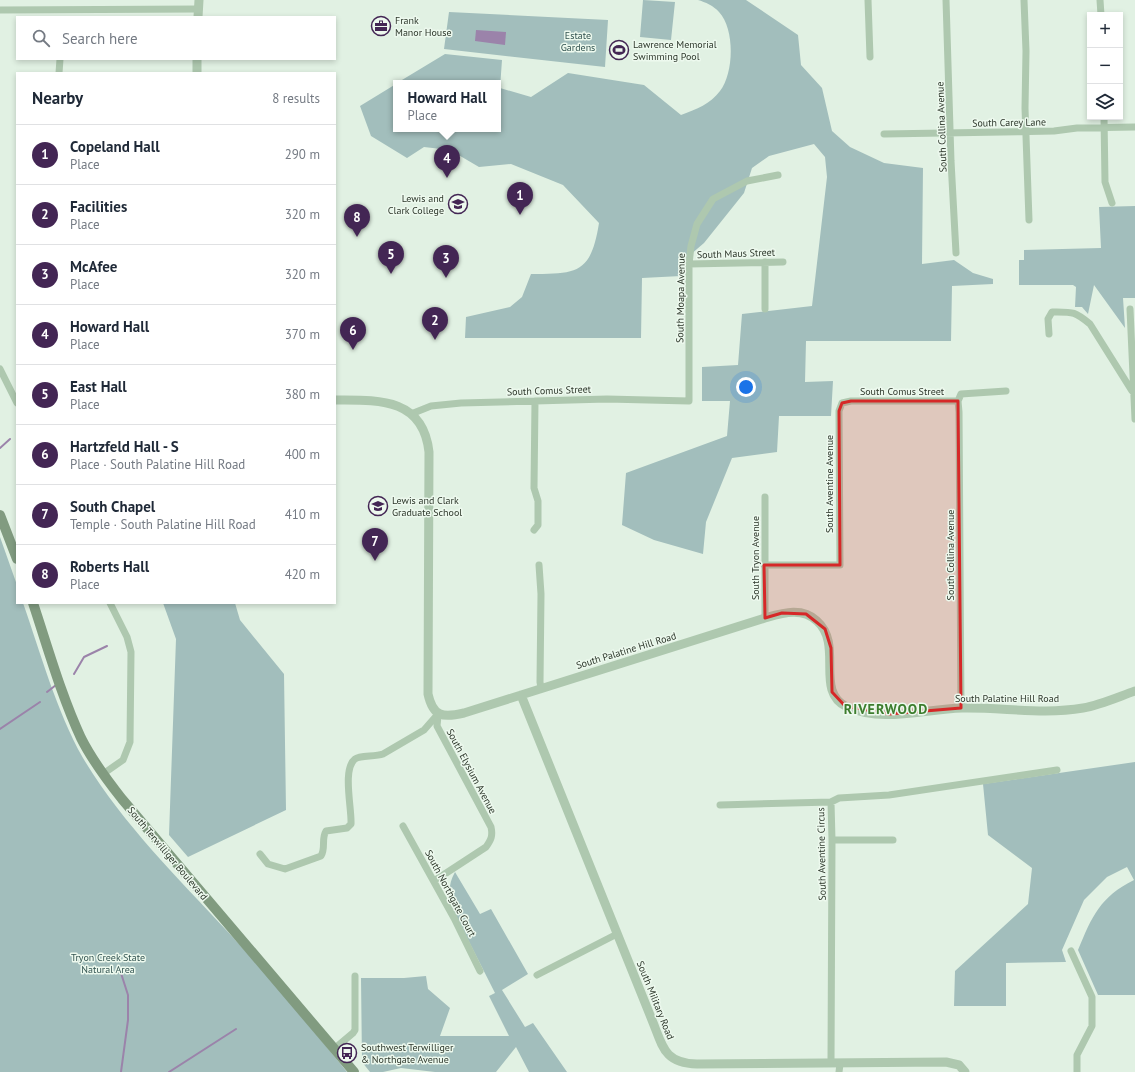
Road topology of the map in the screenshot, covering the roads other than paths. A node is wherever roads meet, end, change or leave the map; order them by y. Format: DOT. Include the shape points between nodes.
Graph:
graph roads {
  1 [pos="868,0"];
  2 [pos="946,0"];
  3 [pos="1024,0"];
  4 [pos="1100,0"];
  5 [pos="199,9"];
  6 [pos="0,10"];
  7 [pos="1101,12"];
  8 [pos="62,13"];
  9 [pos="870,57"];
  10 [pos="60,60"];
  11 [pos="197,60"];
  12 [pos="59,72"];
  13 [pos="197,72"];
  14 [pos="1104,120"];
  15 [pos="1135,127"];
  16 [pos="1104,128"];
  17 [pos="1026,131"];
  18 [pos="950,132"];
  19 [pos="884,134"];
  20 [pos="778,175"];
  21 [pos="1112,203"];
  22 [pos="1029,220"];
  23 [pos="956,253"];
  24 [pos="765,262"];
  25 [pos="783,262"];
  26 [pos="689,264"];
  27 [pos="765,308"];
  28 [pos="1130,309"];
  29 [pos="1049,334"];
  30 [pos="0,369"];
  31 [pos="1006,391"];
  32 [pos="1132,392"];
  33 [pos="336,400"];
  34 [pos="16,401"];
  35 [pos="535,401"];
  36 [pos="689,401"];
  37 [pos="958,401"];
  38 [pos="842,404"];
  39 [pos="411,414"];
  40 [pos="1135,419"];
  41 [pos="765,497"];
  42 [pos="0,515"];
  43 [pos="534,530"];
  44 [pos="16,556"];
  45 [pos="538,565"];
  46 [pos="764,565"];
  47 [pos="33,604"];
  48 [pos="110,604"];
  49 [pos="765,618"];
  50 [pos="541,688"];
  51 [pos="1135,691"];
  52 [pos="521,694"];
  53 [pos="961,708"];
  54 [pos="438,714"];
  55 [pos="1057,770"];
  56 [pos="103,774"];
  57 [pos="831,802"];
  58 [pos="720,805"];
  59 [pos="403,826"];
  60 [pos="832,840"];
  61 [pos="893,840"];
  62 [pos="260,854"];
  63 [pos="434,881"];
  64 [pos="618,934"];
  65 [pos="1071,951"];
  66 [pos="480,971"];
  67 [pos="537,975"];
  68 [pos="355,976"];
  69 [pos="334,1049"];
  70 [pos="837,1066"];
  71 [pos="354,1072"];
  72 [pos="965,1072"];
  73 [pos="1077,1072"];
  1 -- 9 [label="street"];
  2 -- 18 [label="street, South Collina Avenue"];
  3 -- 17 [label="street"];
  4 -- 7 [label="street"];
  5 -- 8 [label="street"];
  6 -- 8 [label="street"];
  10 -- 12 [label="street"];
  11 -- 13 [label="street"];
  14 -- 16 [label="street"];
  15 -- 16 [label="street, South Carey Lane"];
  16 -- 17 [label="street, South Carey Lane"];
  16 -- 21 [label="street" via="1105,182"];
  17 -- 18 [label="street, South Carey Lane"];
  17 -- 22 [label="street"];
  18 -- 19 [label="street, South Carey Lane"];
  18 -- 23 [label="street, South Collina Avenue"];
  20 -- 26 [label="street, South Moapa Avenue" via="747,181 713,199 697,224"];
  24 -- 25 [label="street, South Maus Street"];
  24 -- 26 [label="street, South Maus Street"];
  24 -- 27 [label="street"];
  26 -- 36 [label="street, South Moapa Avenue"];
  28 -- 32 [label="street"];
  29 -- 32 [label="street" via="1048,320 1052,312 1073,312 1080,316 1090,324"];
  30 -- 34 [label="street"];
  31 -- 37 [label="street, South Comus Street" via="961,394"];
  32 -- 40 [label="street"];
  33 -- 39 [label="street" via="382,401 399,406"];
  35 -- 36 [label="street, South Comus Street"];
  35 -- 39 [label="street, South Comus Street" via="436,404"];
  35 -- 43 [label="street" via="534,488 538,501 538,525"];
  37 -- 38 [label="street, South Comus Street" via="851,401"];
  37 -- 53 [label="street, South Collina Avenue"];
  38 -- 46 [label="street, South Aventine Avenue" via="839,411 840,565"];
  39 -- 54 [label="street" via="423,432 429,452 428,694 432,707"];
  41 -- 46 [label="street, South Tryon Avenue"];
  42 -- 44 [label="main road"];
  45 -- 50 [label="street" via="541,594"];
  46 -- 49 [label="street, South Tryon Avenue"];
  47 -- 56 [label="main road, South Terwilliger Boulevard" via="72,717 88,752"];
  48 -- 56 [label="street" via="127,637 131,652 130,742 123,760"];
  49 -- 50 [label="street, South Palatine Hill Road"];
  49 -- 53 [label="street, South Palatine Hill Road" via="799,612 821,624 830,642 832,692 837,700 846,706 864,712 889,714"];
  50 -- 52 [label="street, South Palatine Hill Road"];
  51 -- 53 [label="street, South Palatine Hill Road" via="1091,706 1072,709"];
  52 -- 54 [label="street, South Palatine Hill Road" via="456,715"];
  52 -- 64 [label="street, South Military Road"];
  54 -- 62 [label="street" via="424,730 383,754 353,760 348,786 351,821 347,828 326,832 323,835 324,850 321,856 282,869 268,864"];
  54 -- 63 [label="street, South Elysium Avenue" via="437,726 491,827 492,837 486,847"];
  55 -- 57 [label="street, South Aventine Circus" via="889,795 839,798"];
  56 -- 69 [label="main road, South Terwilliger Boulevard"];
  57 -- 58 [label="street"];
  57 -- 60 [label="street, South Aventine Circus"];
  59 -- 63 [label="street, South Northgate Court"];
  60 -- 61 [label="street"];
  60 -- 70 [label="street, South Aventine Circus"];
  63 -- 66 [label="street, South Northgate Court"];
  64 -- 67 [label="street"];
  64 -- 70 [label="street, South Military Road" via="661,1041 675,1060 697,1064"];
  65 -- 73 [label="street" via="1092,997 1092,1026 1078,1055"];
  68 -- 69 [label="street" via="355,1030"];
  69 -- 71 [label="main road, South Terwilliger Boulevard"];
  70 -- 72 [label="street, South Military Road" via="946,1062 959,1065"];
}
